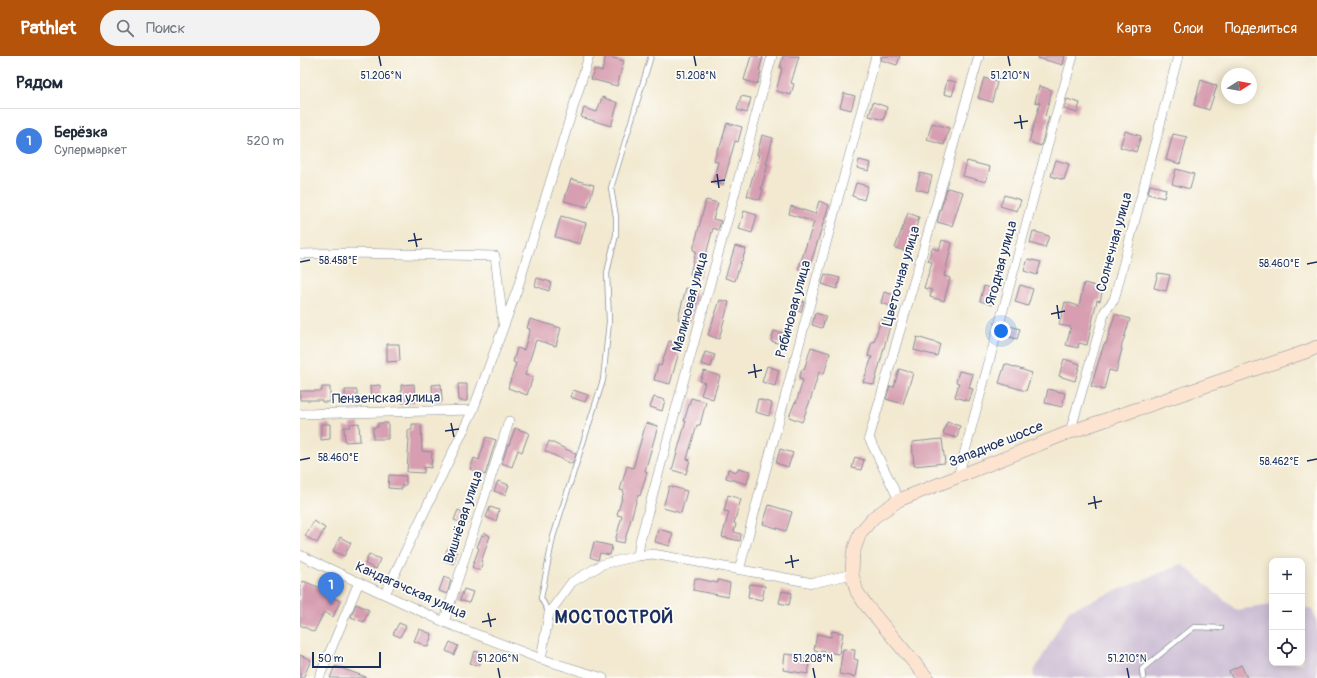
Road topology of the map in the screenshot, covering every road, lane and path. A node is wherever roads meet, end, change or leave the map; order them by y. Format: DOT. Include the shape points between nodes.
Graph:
graph roads {
  1 [pos="589,56"];
  2 [pos="651,56"];
  3 [pos="772,56"];
  4 [pos="876,56"];
  5 [pos="978,56"];
  6 [pos="1073,56"];
  7 [pos="1178,56"];
  8 [pos="300,254"];
  9 [pos="504,326"];
  10 [pos="1317,346"];
  11 [pos="473,410"];
  12 [pos="300,414"];
  13 [pos="509,421"];
  14 [pos="1070,432"];
  15 [pos="958,477"];
  16 [pos="898,500"];
  17 [pos="300,555"];
  18 [pos="638,556"];
  19 [pos="739,570"];
  20 [pos="852,574"];
  21 [pos="359,582"];
  22 [pos="385,594"];
  23 [pos="549,613"];
  24 [pos="444,622"];
  25 [pos="1221,628"];
  26 [pos="541,659"];
  27 [pos="319,678"];
  28 [pos="603,678"];
  29 [pos="926,678"];
  30 [pos="1143,678"];
  1 -- 9 [label="street"];
  2 -- 23 [label="lane" via="611,188 616,235 607,273 609,322 603,380 553,537 541,598"];
  3 -- 18 [label="street, Малиновая улица"];
  4 -- 19 [label="street, Рябиновая улица"];
  5 -- 16 [label="street, Цветочная улица" via="869,438"];
  6 -- 15 [label="street, Ягодная улица"];
  7 -- 14 [label="street, Солнечная улица" via="1114,300 1104,311"];
  8 -- 9 [label="street" via="495,256"];
  9 -- 11 [label="street"];
  10 -- 14 [label="main road, Западное шоссе"];
  11 -- 12 [label="street, Пензенская улица"];
  11 -- 22 [label="street"];
  13 -- 24 [label="street, Вишнёвая улица"];
  14 -- 15 [label="main road, Западное шоссе"];
  15 -- 16 [label="main road, Западное шоссе"];
  16 -- 20 [label="main road, Западное шоссе" via="874,517 860,533 853,553"];
  17 -- 21 [label="street, Кандагачская улица"];
  18 -- 19 [label="street" via="653,554"];
  18 -- 23 [label="street" via="603,564 572,582"];
  19 -- 20 [label="street" via="814,584"];
  20 -- 29 [label="main road, Западное шоссе" via="857,592 866,605"];
  21 -- 22 [label="street, Кандагачская улица"];
  21 -- 27 [label="street"];
  22 -- 24 [label="street, Кандагачская улица"];
  23 -- 26 [label="street"];
  24 -- 26 [label="street, Кандагачская улица"];
  25 -- 30 [label="lane" via="1194,627 1142,670"];
  26 -- 28 [label="street, Кандагачская улица"];
}
